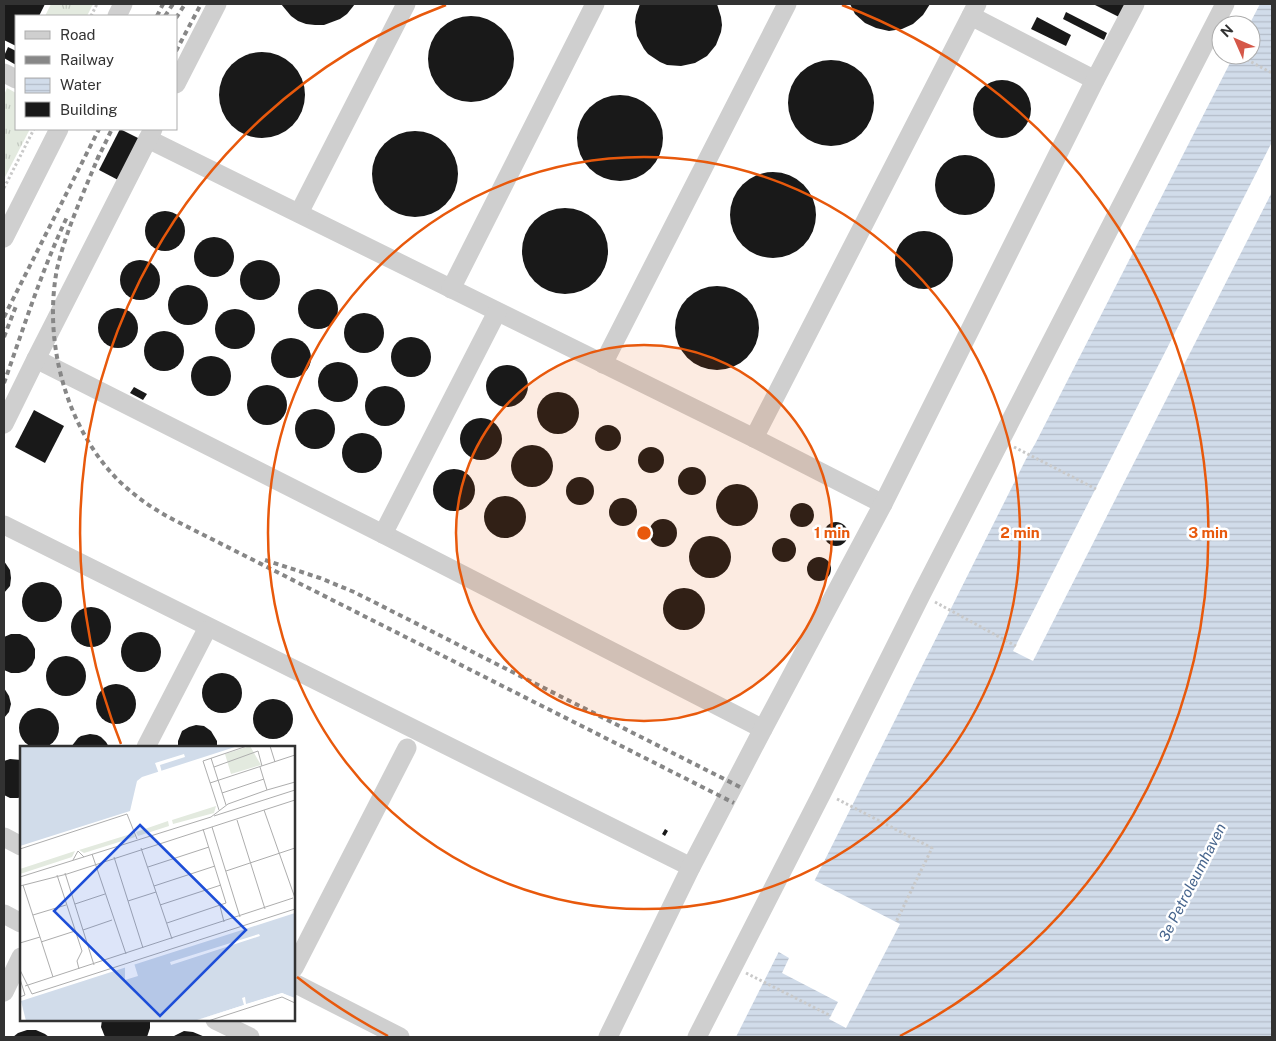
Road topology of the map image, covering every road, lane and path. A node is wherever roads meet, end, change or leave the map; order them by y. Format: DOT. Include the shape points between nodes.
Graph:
graph roads {
  1 [pos="217,4"];
  2 [pos="406,4"];
  3 [pos="596,4"];
  4 [pos="787,4"];
  5 [pos="1135,4"];
  6 [pos="1225,4"];
  7 [pos="974,10"];
  8 [pos="1257,65"];
  9 [pos="1272,73"];
  10 [pos="178,80"];
  11 [pos="1095,80"];
  12 [pos="33,130"];
  13 [pos="58,130"];
  14 [pos="150,134"];
  15 [pos="4,188"];
  16 [pos="299,213"];
  17 [pos="4,238"];
  18 [pos="451,289"];
  19 [pos="497,312"];
  20 [pos="36,359"];
  21 [pos="603,364"];
  22 [pos="4,424"];
  23 [pos="754,438"];
  24 [pos="1000,440"];
  25 [pos="1096,489"];
  26 [pos="883,504"];
  27 [pos="4,525"];
  28 [pos="383,534"];
  29 [pos="921,595"];
  30 [pos="206,631"];
  31 [pos="1016,646"];
  32 [pos="762,729"];
  33 [pos="147,746"];
  34 [pos="407,748"];
  35 [pos="823,791"];
  36 [pos="4,838"];
  37 [pos="20,846"];
  38 [pos="691,867"];
  39 [pos="4,914"];
  40 [pos="20,922"];
  41 [pos="896,922"];
  42 [pos="20,959"];
  43 [pos="295,966"];
  44 [pos="741,970"];
  45 [pos="295,984"];
  46 [pos="4,992"];
  47 [pos="831,1016"];
  48 [pos="217,1021"];
  49 [pos="250,1037"];
  50 [pos="400,1037"];
  51 [pos="608,1037"];
  52 [pos="697,1037"];
  1 -- 10 [label="lane"];
  2 -- 16 [label="lane"];
  3 -- 18 [label="lane"];
  4 -- 21 [label="lane"];
  5 -- 11 [label="lane"];
  6 -- 24 [label="lane"];
  7 -- 11 [label="lane"];
  7 -- 23 [label="lane"];
  8 -- 9 [label="path"];
  11 -- 26 [label="lane"];
  12 -- 15 [label="path"];
  13 -- 17 [label="lane"];
  14 -- 16 [label="lane"];
  14 -- 20 [label="lane"];
  16 -- 18 [label="lane"];
  18 -- 19 [label="lane"];
  19 -- 21 [label="lane"];
  19 -- 28 [label="lane"];
  20 -- 22 [label="lane"];
  20 -- 28 [label="lane"];
  21 -- 23 [label="lane"];
  23 -- 26 [label="lane"];
  24 -- 25 [label="path"];
  24 -- 29 [label="lane"];
  26 -- 32 [label="lane"];
  27 -- 38 [label="lane"];
  28 -- 32 [label="lane"];
  29 -- 31 [label="path"];
  29 -- 35 [label="lane"];
  30 -- 33 [label="lane"];
  32 -- 38 [label="lane"];
  34 -- 43 [label="lane"];
  35 -- 41 [label="path" via="932,848"];
  35 -- 52 [label="lane"];
  36 -- 37 [label="lane"];
  38 -- 51 [label="lane"];
  39 -- 40 [label="lane"];
  42 -- 46 [label="lane"];
  44 -- 47 [label="path"];
  45 -- 50 [label="lane"];
  48 -- 49 [label="lane"];
}
